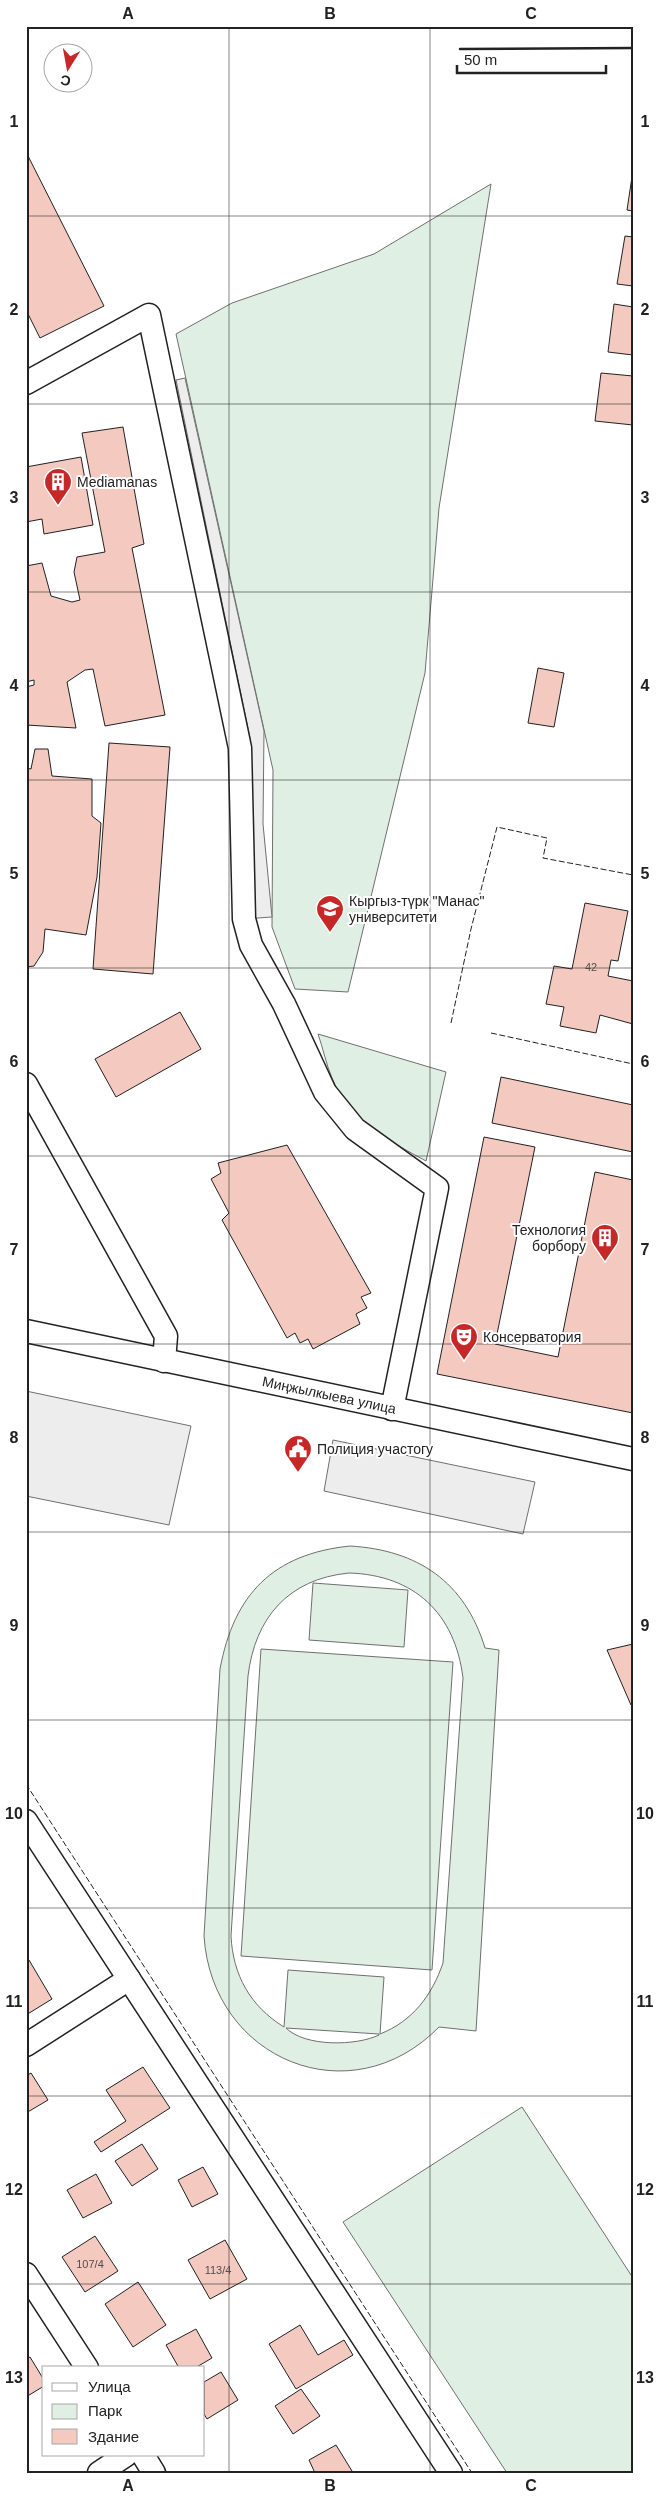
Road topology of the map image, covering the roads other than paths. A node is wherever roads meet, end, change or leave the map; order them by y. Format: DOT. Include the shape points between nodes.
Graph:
graph roads {
  1 [pos="26,383"];
  2 [pos="26,1084"];
  3 [pos="26,1331"];
  4 [pos="164,1361"];
  5 [pos="392,1409"];
  6 [pos="633,1459"];
  7 [pos="26,1821"];
  8 [pos="129,1979"];
  9 [pos="26,2045"];
  10 [pos="26,2274"];
  11 [pos="86,2366"];
  12 [pos="124,2456"];
  13 [pos="144,2456"];
  14 [pos="99,2473"];
  15 [pos="154,2473"];
  16 [pos="451,2473"];
  1 -- 5 [label="street" via="149,315 240,748 244,919 251,945 284,1004 325,1092 355,1129 437,1188"];
  2 -- 4 [label="street" via="166,1336"];
  3 -- 4 [label="street, Миңжылкыева улица"];
  4 -- 5 [label="street, Миңжылкыева улица"];
  5 -- 6 [label="street, Миңжылкыева улица"];
  7 -- 8 [label="street"];
  8 -- 9 [label="street"];
  8 -- 16 [label="street"];
  10 -- 11 [label="street"];
  12 -- 14 [label="street"];
  13 -- 15 [label="street"];
}
